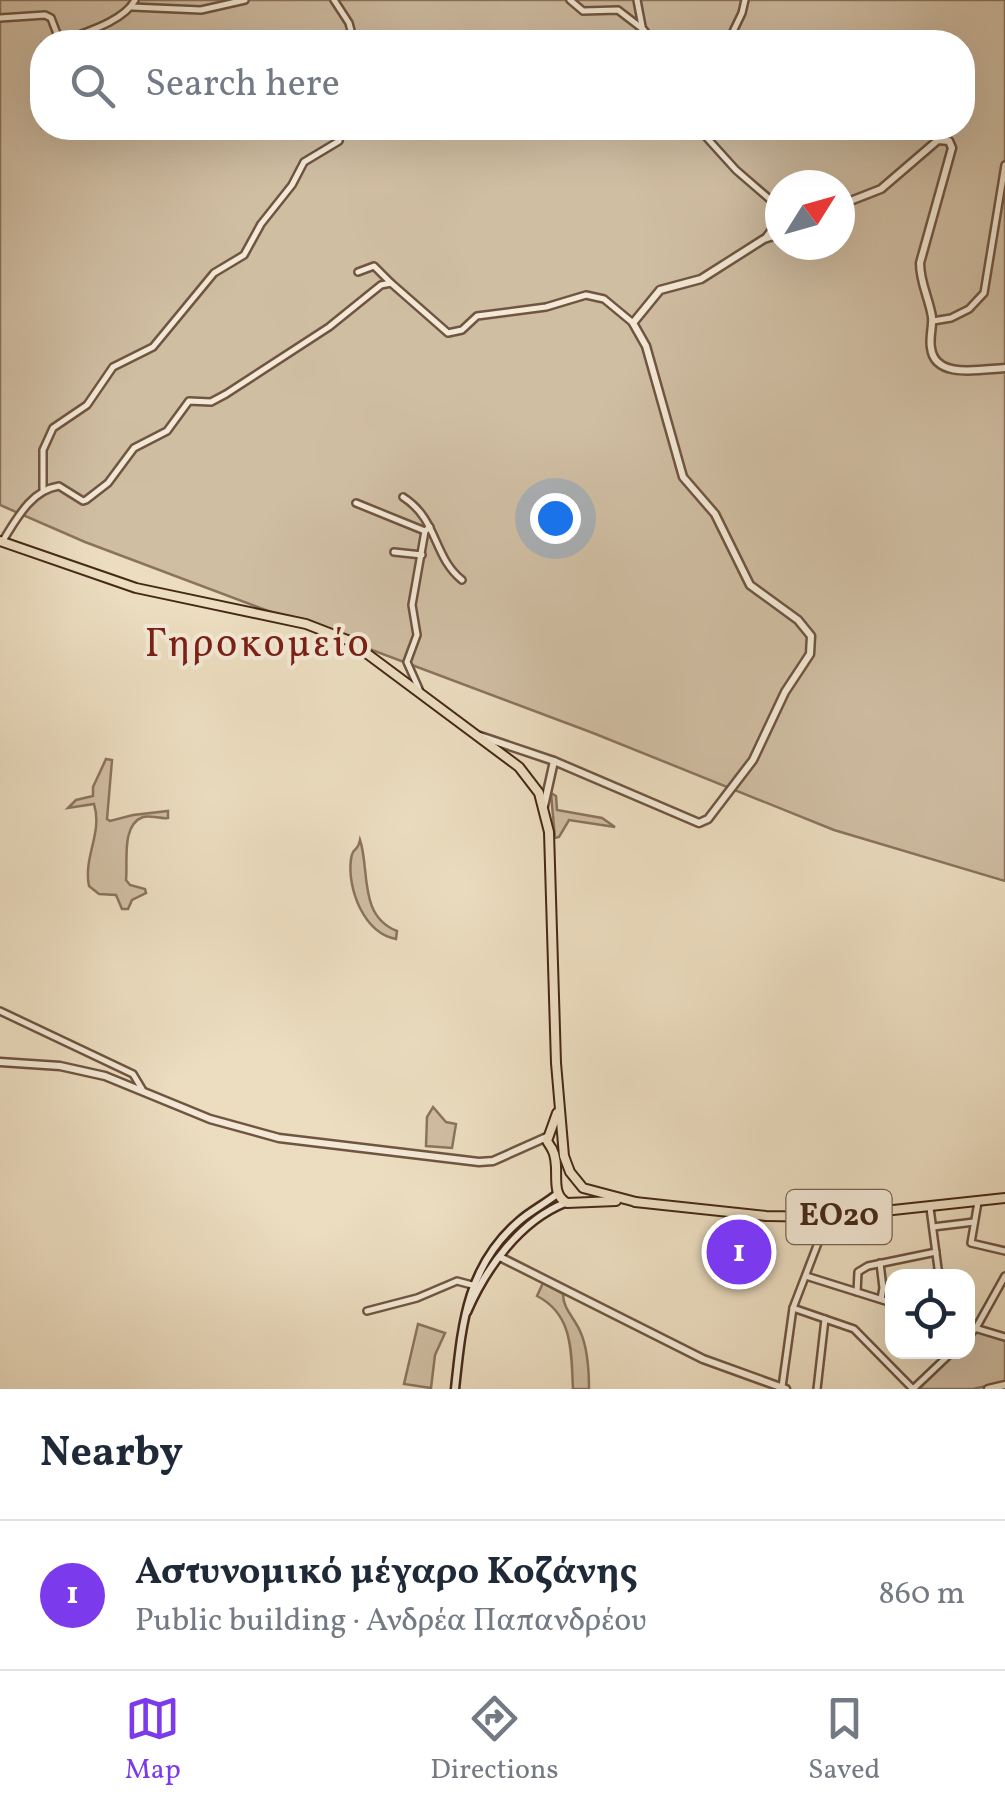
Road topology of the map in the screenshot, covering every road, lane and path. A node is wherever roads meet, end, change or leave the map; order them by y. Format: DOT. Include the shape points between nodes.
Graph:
graph roads {
  1 [pos="245,0"];
  2 [pos="334,0"];
  3 [pos="570,0"];
  4 [pos="637,0"];
  5 [pos="745,0"];
  6 [pos="134,3"];
  7 [pos="0,18"];
  8 [pos="55,30"];
  9 [pos="88,30"];
  10 [pos="351,30"];
  11 [pos="644,30"];
  12 [pos="734,30"];
  13 [pos="338,140"];
  14 [pos="709,140"];
  15 [pos="1005,166"];
  16 [pos="765,195"];
  17 [pos="855,200"];
  18 [pos="764,239"];
  19 [pos="358,272"];
  20 [pos="391,283"];
  21 [pos="933,321"];
  22 [pos="633,323"];
  23 [pos="1005,368"];
  24 [pos="43,489"];
  25 [pos="404,497"];
  26 [pos="356,503"];
  27 [pos="427,529"];
  28 [pos="1,541"];
  29 [pos="394,552"];
  30 [pos="422,555"];
  31 [pos="462,580"];
  32 [pos="420,692"];
  33 [pos="478,735"];
  34 [pos="554,762"];
  35 [pos="544,806"];
  36 [pos="0,1011"];
  37 [pos="0,1062"];
  38 [pos="142,1088"];
  39 [pos="559,1098"];
  40 [pos="562,1141"];
  41 [pos="550,1142"];
  42 [pos="577,1182"];
  43 [pos="557,1190"];
  44 [pos="1005,1198"];
  45 [pos="577,1200"];
  46 [pos="565,1202"];
  47 [pos="636,1202"];
  48 [pos="978,1202"];
  49 [pos="930,1208"];
  50 [pos="828,1218"];
  51 [pos="975,1222"];
  52 [pos="933,1228"];
  53 [pos="1005,1251"];
  54 [pos="936,1252"];
  55 [pos="500,1258"];
  56 [pos="880,1263"];
  57 [pos="939,1269"];
  58 [pos="806,1276"];
  59 [pos="1005,1276"];
  60 [pos="472,1284"];
  61 [pos="857,1292"];
  62 [pos="881,1299"];
  63 [pos="885,1300"];
  64 [pos="793,1308"];
  65 [pos="367,1311"];
  66 [pos="825,1319"];
  67 [pos="462,1323"];
  68 [pos="976,1328"];
  69 [pos="1005,1337"];
  70 [pos="945,1359"];
  71 [pos="1005,1385"];
  72 [pos="455,1389"];
  73 [pos="784,1389"];
  74 [pos="817,1389"];
  75 [pos="913,1389"];
  76 [pos="991,1389"];
  1 -- 6 [label="street" via="201,10"];
  2 -- 10 [label="street"];
  3 -- 11 [label="street" via="584,12 618,10"];
  4 -- 11 [label="street"];
  5 -- 12 [label="street"];
  6 -- 9 [label="street"];
  7 -- 8 [label="street" via="45,14"];
  13 -- 24 [label="street" via="304,162 244,255 214,273 153,347 113,367 87,404 53,428 44,450"];
  14 -- 16 [label="street"];
  15 -- 21 [label="street" via="984,293 969,309"];
  17 -- 21 [label="street" via="881,189 938,140 949,141 920,263"];
  18 -- 22 [label="street" via="701,280 660,290"];
  19 -- 20 [label="street" via="374,266"];
  20 -- 22 [label="street" via="448,333 477,316 586,295 604,299"];
  20 -- 24 [label="street" via="226,394 211,402 189,401 167,431 134,448 86,500 58,486"];
  21 -- 23 [label="street" via="930,344 938,364"];
  22 -- 34 [label="street" via="682,476 716,514 750,584 798,620 812,648 753,760 705,822"];
  24 -- 28 [label="street"];
  25 -- 27 [label="street" via="419,508"];
  26 -- 27 [label="street"];
  27 -- 30 [label="street"];
  27 -- 31 [label="street"];
  28 -- 32 [label="main road" via="136,588 318,627 363,649"];
  29 -- 30 [label="street"];
  30 -- 32 [label="street" via="412,605 417,635 407,662"];
  32 -- 33 [label="main road"];
  33 -- 34 [label="street"];
  33 -- 35 [label="main road" via="524,772"];
  34 -- 35 [label="street"];
  35 -- 39 [label="main road"];
  36 -- 38 [label="street" via="133,1074"];
  37 -- 38 [label="street" via="80,1069"];
  38 -- 41 [label="street" via="225,1124 305,1143 479,1162"];
  39 -- 40 [label="main road"];
  39 -- 41 [label="main road"];
  40 -- 41 [label="main road" via="556,1134"];
  40 -- 41 [label="main road" via="558,1149"];
  40 -- 42 [label="main road"];
  41 -- 43 [label="main road"];
  42 -- 43 [label="main road" via="565,1179"];
  42 -- 45 [label="main road"];
  42 -- 47 [label="main road, ΕΟ20"];
  43 -- 46 [label="main road"];
  43 -- 60 [label="street" via="510,1230"];
  44 -- 48 [label="main road, ΕΟ20"];
  45 -- 46 [label="main road, ΕΟ20"];
  45 -- 47 [label="main road, ΕΟ20"];
  46 -- 55 [label="street" via="526,1226"];
  47 -- 50 [label="main road, ΕΟ20"];
  48 -- 49 [label="main road, ΕΟ20"];
  48 -- 51 [label="street"];
  49 -- 50 [label="main road, ΕΟ20"];
  49 -- 52 [label="street"];
  50 -- 58 [label="street"];
  51 -- 52 [label="street"];
  51 -- 53 [label="street" via="971,1243"];
  52 -- 54 [label="street"];
  54 -- 56 [label="street"];
  54 -- 57 [label="street"];
  55 -- 67 [label="street"];
  55 -- 73 [label="street" via="703,1359"];
  56 -- 61 [label="street" via="858,1272"];
  56 -- 62 [label="street"];
  58 -- 61 [label="street"];
  58 -- 64 [label="street"];
  59 -- 68 [label="street"];
  60 -- 65 [label="street" via="457,1281"];
  60 -- 67 [label="street"];
  61 -- 62 [label="street"];
  62 -- 63 [label="street"];
  64 -- 66 [label="street"];
  64 -- 73 [label="street"];
  66 -- 74 [label="street"];
  66 -- 75 [label="street" via="854,1329"];
  67 -- 72 [label="street"];
  68 -- 69 [label="street"];
  70 -- 75 [label="street"];
  71 -- 76 [label="street"];
}
